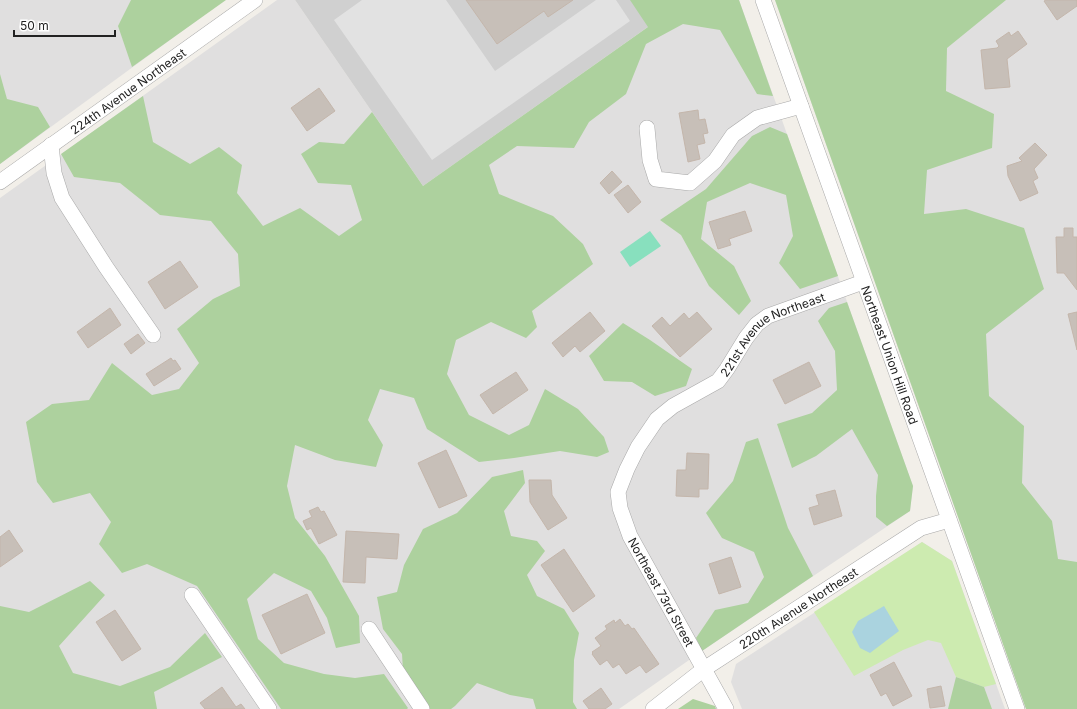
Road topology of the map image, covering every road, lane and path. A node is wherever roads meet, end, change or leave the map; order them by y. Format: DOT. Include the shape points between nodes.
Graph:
graph roads {
  1 [pos="255,0"];
  2 [pos="763,0"];
  3 [pos="801,106"];
  4 [pos="647,128"];
  5 [pos="51,145"];
  6 [pos="0,182"];
  7 [pos="864,282"];
  8 [pos="153,335"];
  9 [pos="627,469"];
  10 [pos="949,520"];
  11 [pos="192,595"];
  12 [pos="369,629"];
  13 [pos="704,669"];
  14 [pos="269,709"];
  15 [pos="422,709"];
  16 [pos="653,709"];
  17 [pos="726,709"];
  18 [pos="1017,709"];
  1 -- 5 [label="street, 224th Avenue Northeast"];
  2 -- 3 [label="street, Northeast Union Hill Road"];
  3 -- 4 [label="street" via="756,118 733,135 715,162 690,183 656,179 650,160"];
  3 -- 7 [label="street, Northeast Union Hill Road"];
  5 -- 6 [label="street, 224th Avenue Northeast"];
  5 -- 8 [label="street" via="54,173 62,198 106,268"];
  7 -- 9 [label="street, 221st Avenue Northeast" via="768,316 757,324 718,381 673,406 657,419"];
  7 -- 10 [label="street, Northeast Union Hill Road"];
  9 -- 13 [label="street, Northeast 73rd Street" via="618,492 620,508 630,536"];
  10 -- 13 [label="street, 220th Avenue Northeast" via="921,528"];
  10 -- 18 [label="street, Northeast Union Hill Road"];
  11 -- 14 [label="street"];
  12 -- 15 [label="street"];
  13 -- 16 [label="street, 220th Avenue Northeast"];
  13 -- 17 [label="street, Northeast 73rd Street"];
}
